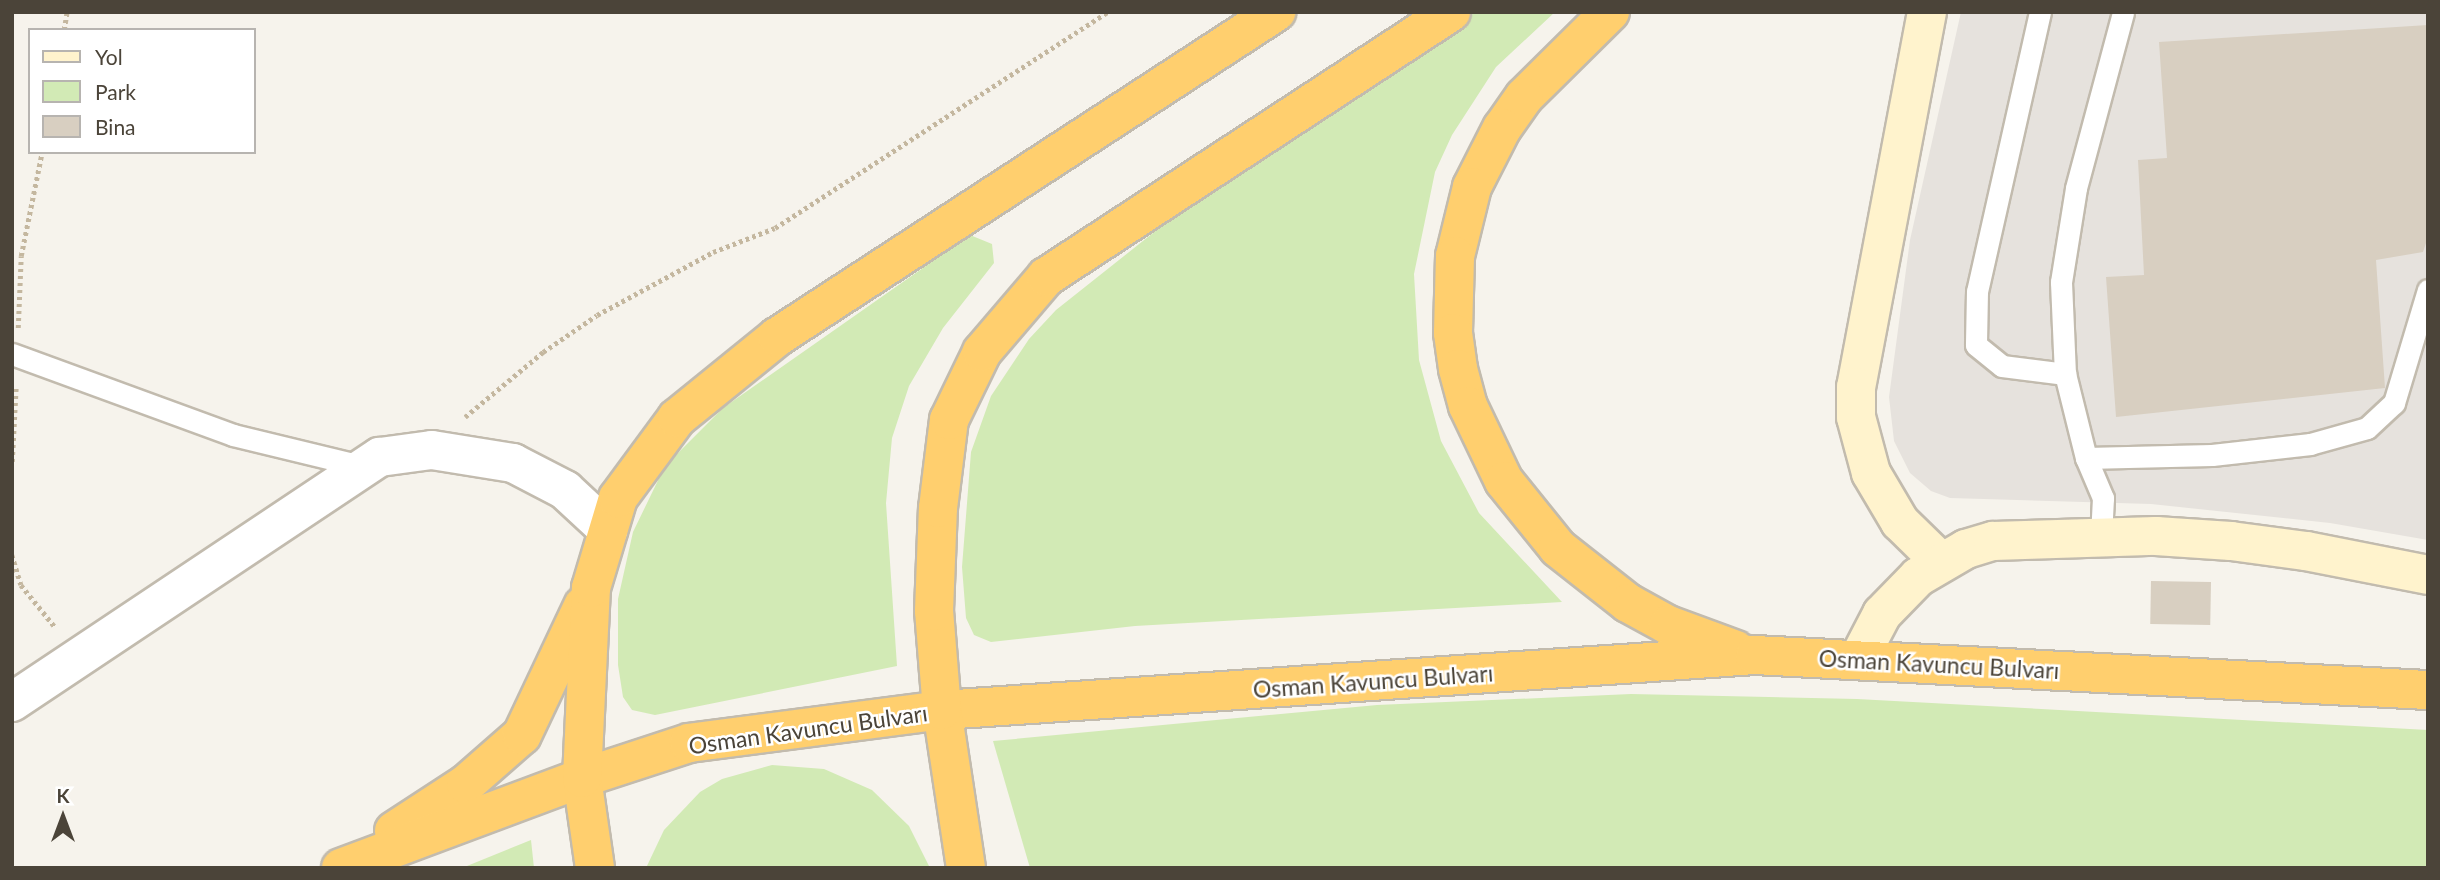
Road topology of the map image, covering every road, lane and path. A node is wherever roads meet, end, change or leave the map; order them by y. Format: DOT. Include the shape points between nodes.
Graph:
graph roads {
  1 [pos="1108,12"];
  2 [pos="1276,12"];
  3 [pos="1451,12"];
  4 [pos="1610,12"];
  5 [pos="1927,12"];
  6 [pos="2040,12"];
  7 [pos="2123,12"];
  8 [pos="42,154"];
  9 [pos="2428,290"];
  10 [pos="15,355"];
  11 [pos="2065,374"];
  12 [pos="432,450"];
  13 [pos="2086,458"];
  14 [pos="12,462"];
  15 [pos="365,467"];
  16 [pos="608,530"];
  17 [pos="2101,536"];
  18 [pos="12,555"];
  19 [pos="1941,562"];
  20 [pos="2428,575"];
  21 [pos="591,588"];
  22 [pos="1755,655"];
  23 [pos="79,656"];
  24 [pos="1858,660"];
  25 [pos="2428,690"];
  26 [pos="12,702"];
  27 [pos="942,710"];
  28 [pos="582,778"];
  29 [pos="340,868"];
  30 [pos="595,868"];
  31 [pos="966,868"];
  1 -- 12 [label="path" via="775,228 713,252 597,315 504,383"];
  2 -- 16 [label="highway" via="777,337 677,418 618,498"];
  3 -- 27 [label="highway" via="1046,277 982,352 949,420 938,508 934,611"];
  4 -- 22 [label="highway" via="1524,97 1476,177 1455,256 1453,333 1458,369 1468,406 1504,481 1558,548 1590,577 1648,614 1710,643"];
  5 -- 19 [label="street" via="1856,387 1857,417 1871,473 1900,522"];
  6 -- 11 [label="lane" via="1977,291 1976,345 2002,366"];
  7 -- 11 [label="lane" via="2066,235 2061,282"];
  8 -- 10 [label="path" via="21,256"];
  9 -- 13 [label="lane" via="2393,402 2367,428 2310,444 2212,455"];
  10 -- 14 [label="path"];
  10 -- 15 [label="lane" via="233,435"];
  11 -- 13 [label="lane"];
  12 -- 15 [label="street" via="380,457"];
  12 -- 16 [label="street" via="484,455 540,475 565,490"];
  13 -- 17 [label="lane" via="2103,498"];
  15 -- 23 [label="street"];
  16 -- 21 [label="highway"];
  17 -- 19 [label="street" via="1993,541"];
  17 -- 20 [label="street" via="2231,541"];
  18 -- 23 [label="path" via="21,585"];
  19 -- 24 [label="street" via="1918,577 1882,614"];
  21 -- 28 [label="highway"];
  21 -- 29 [label="highway" via="522,735 466,784"];
  22 -- 24 [label="highway, Osman Kavuncu Bulvarı"];
  22 -- 27 [label="highway, Osman Kavuncu Bulvarı"];
  23 -- 26 [label="street"];
  24 -- 25 [label="highway, Osman Kavuncu Bulvarı"];
  27 -- 28 [label="highway, Osman Kavuncu Bulvarı" via="689,743"];
  27 -- 31 [label="highway"];
  28 -- 29 [label="highway, Osman Kavuncu Bulvarı"];
  28 -- 30 [label="highway"];
}
